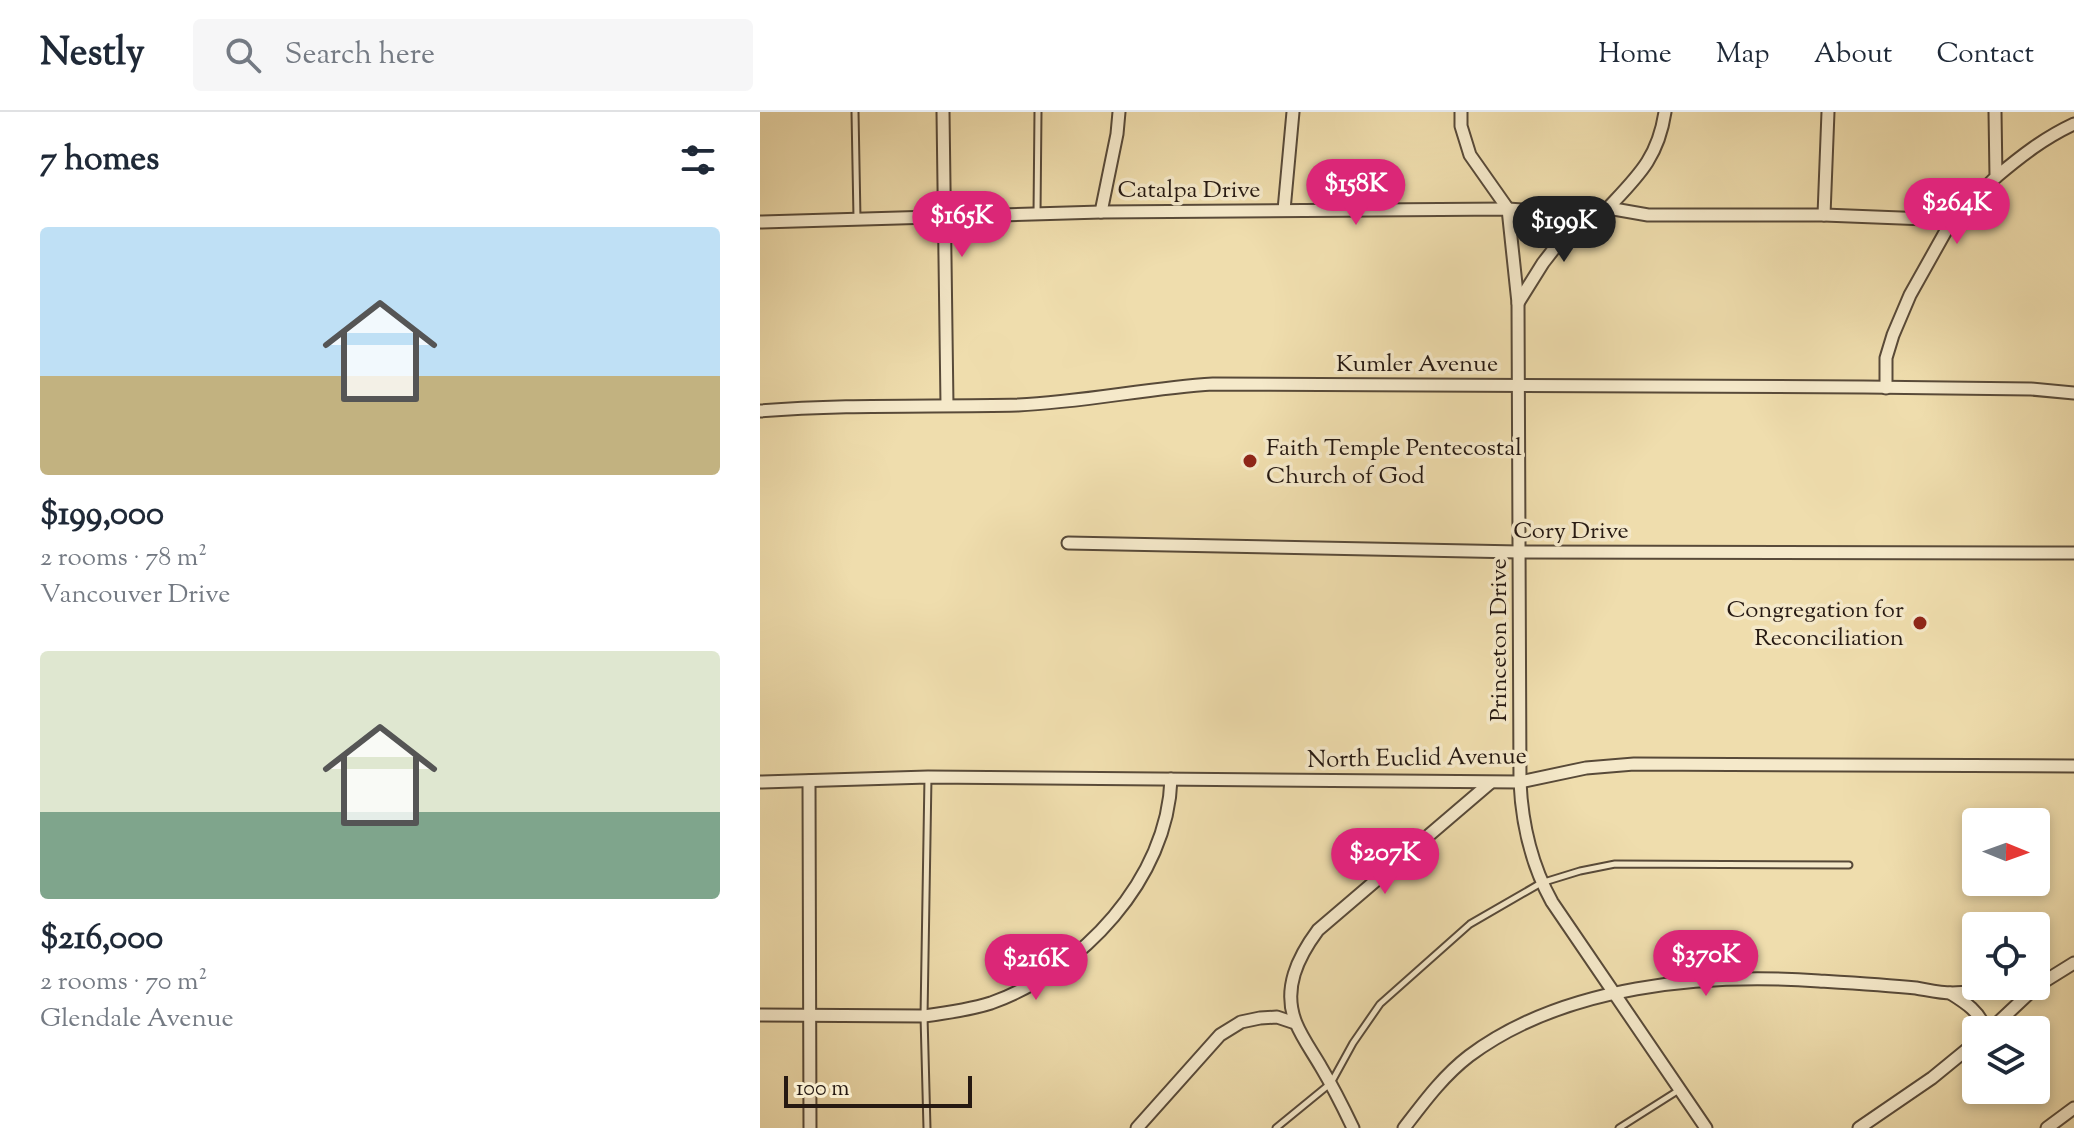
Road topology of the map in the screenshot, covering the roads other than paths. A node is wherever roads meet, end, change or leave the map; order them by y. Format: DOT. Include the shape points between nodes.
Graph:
graph roads {
  1 [pos="855,112"];
  2 [pos="943,112"];
  3 [pos="1038,112"];
  4 [pos="1119,112"];
  5 [pos="1293,112"];
  6 [pos="1461,112"];
  7 [pos="1665,112"];
  8 [pos="1828,112"];
  9 [pos="1995,112"];
  10 [pos="2074,124"];
  11 [pos="1996,177"];
  12 [pos="1608,208"];
  13 [pos="1508,209"];
  14 [pos="1284,210"];
  15 [pos="1594,211"];
  16 [pos="1101,212"];
  17 [pos="1037,214"];
  18 [pos="1824,215"];
  19 [pos="944,216"];
  20 [pos="857,219"];
  21 [pos="1952,220"];
  22 [pos="760,222"];
  23 [pos="1518,303"];
  24 [pos="1519,386"];
  25 [pos="1886,388"];
  26 [pos="2074,393"];
  27 [pos="947,405"];
  28 [pos="760,411"];
  29 [pos="1068,543"];
  30 [pos="1519,552"];
  31 [pos="2074,553"];
  32 [pos="2074,766"];
  33 [pos="928,777"];
  34 [pos="1171,779"];
  35 [pos="809,781"];
  36 [pos="760,782"];
  37 [pos="1520,782"];
  38 [pos="1490,783"];
  39 [pos="1849,865"];
  40 [pos="1541,883"];
  41 [pos="2074,963"];
  42 [pos="2050,978"];
  43 [pos="1962,992"];
  44 [pos="1613,993"];
  45 [pos="1950,993"];
  46 [pos="2021,1000"];
  47 [pos="760,1015"];
  48 [pos="809,1015"];
  49 [pos="924,1016"];
  50 [pos="1979,1016"];
  51 [pos="2004,1016"];
  52 [pos="1295,1023"];
  53 [pos="1962,1053"];
  54 [pos="1331,1083"];
  55 [pos="1680,1090"];
  56 [pos="2074,1108"];
  57 [pos="810,1128"];
  58 [pos="927,1128"];
  59 [pos="1137,1128"];
  60 [pos="1276,1128"];
  61 [pos="1353,1128"];
  62 [pos="1404,1128"];
  63 [pos="1619,1128"];
  64 [pos="1706,1128"];
  65 [pos="1859,1128"];
  66 [pos="2047,1128"];
  1 -- 20 [label="lane"];
  2 -- 19 [label="street"];
  3 -- 17 [label="lane"];
  4 -- 16 [label="street"];
  5 -- 14 [label="street"];
  6 -- 13 [label="street, Princeton Drive" via="1470,155"];
  7 -- 12 [label="street" via="1647,164"];
  8 -- 18 [label="street"];
  9 -- 11 [label="street"];
  10 -- 11 [label="street" via="2044,139"];
  11 -- 21 [label="street"];
  12 -- 15 [label="street, Catalpa Drive"];
  12 -- 18 [label="street, Catalpa Drive" via="1648,215"];
  13 -- 14 [label="street, Catalpa Drive"];
  13 -- 15 [label="street, Catalpa Drive"];
  13 -- 23 [label="street, Princeton Drive"];
  14 -- 16 [label="street, Catalpa Drive"];
  15 -- 23 [label="street" via="1564,236"];
  16 -- 17 [label="street, Catalpa Drive"];
  17 -- 19 [label="street, Catalpa Drive"];
  18 -- 21 [label="street, Catalpa Drive"];
  19 -- 20 [label="street, Catalpa Drive"];
  19 -- 27 [label="street"];
  20 -- 22 [label="street, Catalpa Drive"];
  21 -- 25 [label="street" via="1893,335"];
  23 -- 24 [label="street, Princeton Drive"];
  24 -- 25 [label="street, Kumler Avenue"];
  24 -- 27 [label="street, Kumler Avenue" via="1213,384 1057,402"];
  24 -- 30 [label="street, Princeton Drive"];
  25 -- 26 [label="street, Kumler Avenue"];
  27 -- 28 [label="street, Kumler Avenue"];
  29 -- 30 [label="street, Cory Drive"];
  30 -- 31 [label="street, Cory Drive"];
  30 -- 37 [label="street, Princeton Drive"];
  32 -- 37 [label="street, North Euclid Avenue" via="1634,764"];
  33 -- 34 [label="street, North Euclid Avenue"];
  33 -- 35 [label="street, North Euclid Avenue"];
  33 -- 49 [label="lane"];
  34 -- 38 [label="street, North Euclid Avenue"];
  34 -- 49 [label="street" via="1163,824 1146,865 1096,936 1020,990 962,1011"];
  35 -- 36 [label="street, North Euclid Avenue"];
  35 -- 48 [label="street"];
  37 -- 38 [label="street, North Euclid Avenue"];
  37 -- 40 [label="street, Princeton Drive" via="1527,843"];
  38 -- 52 [label="street" via="1318,930 1292,974"];
  39 -- 40 [label="lane" via="1615,864"];
  40 -- 44 [label="street, Princeton Drive"];
  40 -- 54 [label="lane" via="1470,924 1380,1004"];
  41 -- 42 [label="street"];
  43 -- 45 [label="street"];
  44 -- 45 [label="street" via="1766,979"];
  44 -- 55 [label="street, Princeton Drive"];
  44 -- 62 [label="street" via="1493,1040 1445,1077"];
  45 -- 50 [label="street"];
  46 -- 51 [label="street"];
  47 -- 48 [label="street"];
  48 -- 49 [label="street"];
  48 -- 57 [label="street"];
  49 -- 58 [label="lane"];
  52 -- 54 [label="street"];
  52 -- 59 [label="street" via="1260,1018 1220,1035"];
  53 -- 65 [label="street"];
  54 -- 60 [label="lane"];
  54 -- 61 [label="street"];
  55 -- 63 [label="lane"];
  55 -- 64 [label="street, Princeton Drive"];
  56 -- 66 [label="street"];
}
